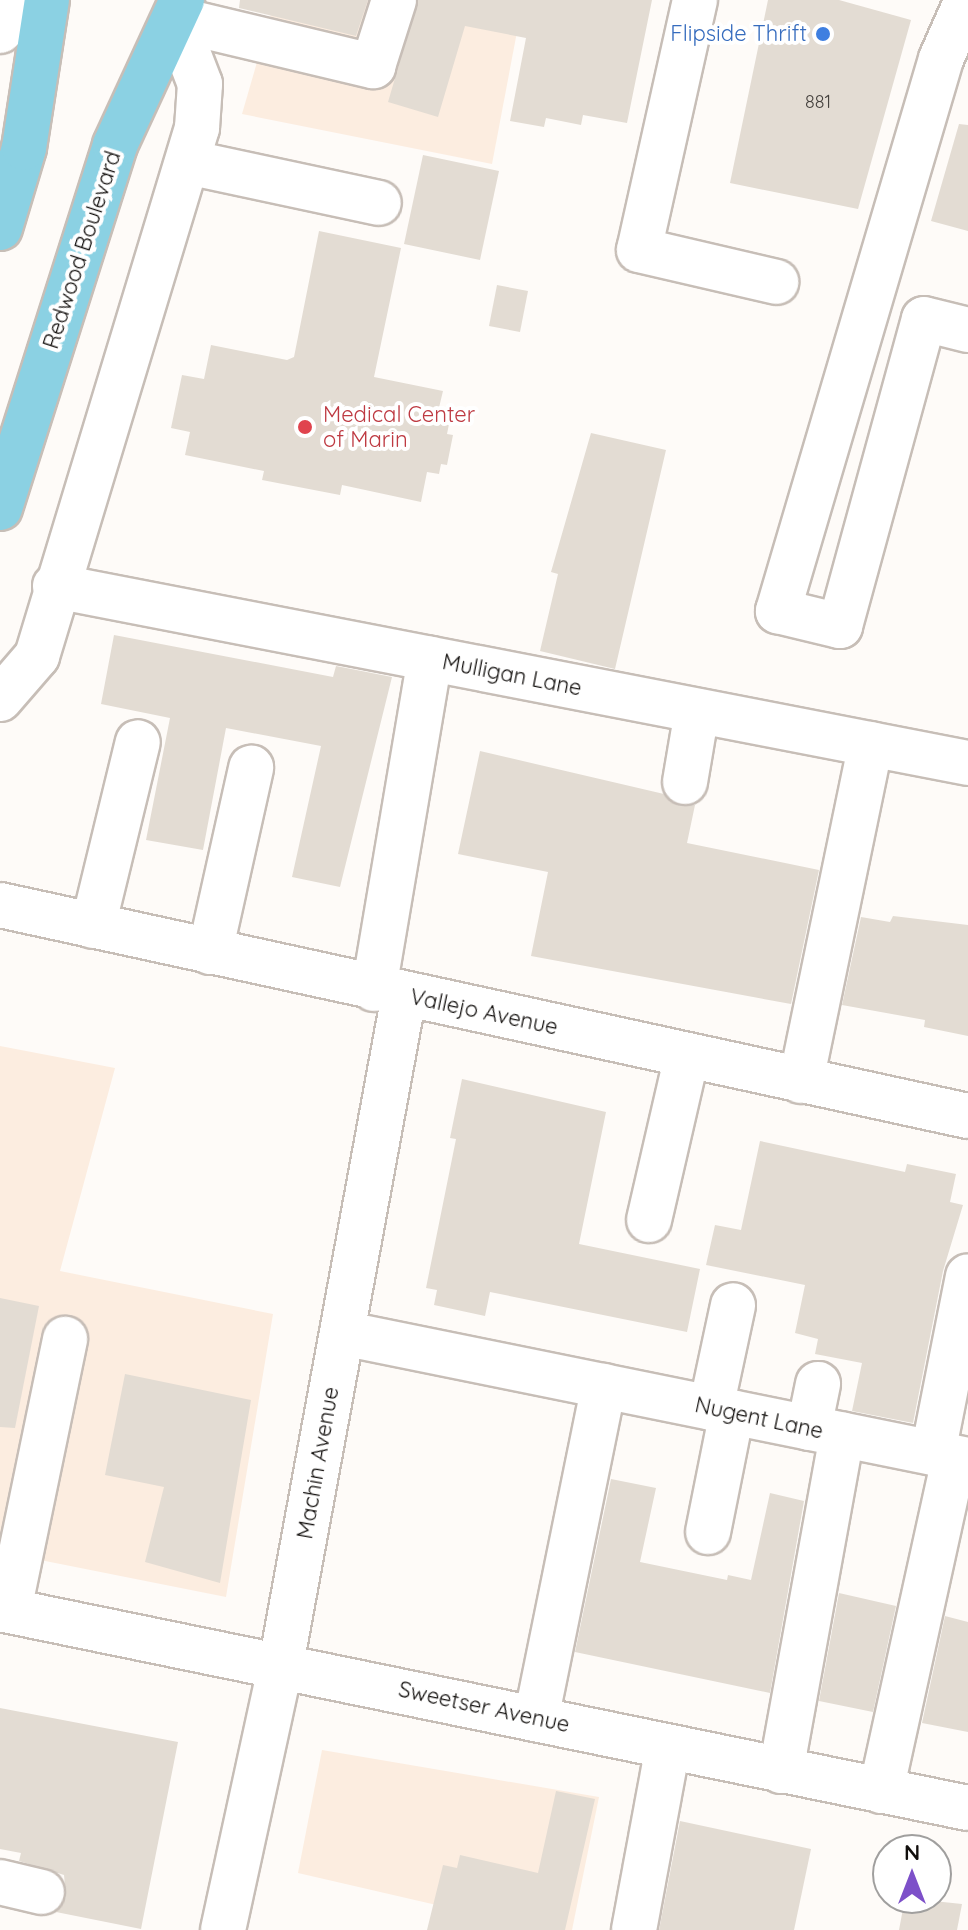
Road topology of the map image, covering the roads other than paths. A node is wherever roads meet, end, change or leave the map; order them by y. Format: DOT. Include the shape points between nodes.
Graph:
graph roads {
  1 [pos="31,0"];
  2 [pos="47,0"];
  3 [pos="394,0"];
  4 [pos="695,0"];
  5 [pos="967,0"];
  6 [pos="178,9"];
  7 [pos="0,31"];
  8 [pos="188,162"];
  9 [pos="379,203"];
  10 [pos="0,228"];
  11 [pos="776,282"];
  12 [pos="968,330"];
  13 [pos="0,508"];
  14 [pos="55,586"];
  15 [pos="430,659"];
  16 [pos="0,699"];
  17 [pos="697,711"];
  18 [pos="138,742"];
  19 [pos="871,744"];
  20 [pos="968,763"];
  21 [pos="251,768"];
  22 [pos="685,782"];
  23 [pos="0,905"];
  24 [pos="93,926"];
  25 [pos="210,952"];
  26 [pos="389,992"];
  27 [pos="687,1056"];
  28 [pos="801,1081"];
  29 [pos="968,1116"];
  30 [pos="649,1220"];
  31 [pos="968,1276"];
  32 [pos="733,1305"];
  33 [pos="342,1333"];
  34 [pos="65,1339"];
  35 [pos="818,1384"];
  36 [pos="604,1386"];
  37 [pos="722,1410"];
  38 [pos="826,1431"];
  39 [pos="952,1457"];
  40 [pos="708,1532"];
  41 [pos="4,1610"];
  42 [pos="281,1664"];
  43 [pos="536,1719"];
  44 [pos="668,1747"];
  45 [pos="781,1771"];
  46 [pos="881,1791"];
  47 [pos="968,1808"];
  48 [pos="0,1882"];
  49 [pos="42,1892"];
  50 [pos="223,1930"];
  51 [pos="634,1930"];
  1 -- 7 [label="street"];
  2 -- 10 [label="main road" via="24,148"];
  3 -- 6 [label="street" via="373,66"];
  4 -- 11 [label="street" via="639,250"];
  5 -- 12 [label="street" via="941,59 778,611 840,626 924,319"];
  6 -- 8 [label="street" via="200,84"];
  6 -- 13 [label="main road, Redwood Boulevard" via="115,145"];
  8 -- 9 [label="street"];
  8 -- 14 [label="street"];
  14 -- 15 [label="street, Mulligan Lane"];
  14 -- 16 [label="street" via="37,656"];
  15 -- 17 [label="street, Mulligan Lane"];
  15 -- 26 [label="street, Machin Avenue"];
  17 -- 19 [label="street, Mulligan Lane"];
  17 -- 22 [label="street"];
  18 -- 24 [label="street"];
  19 -- 20 [label="street, Mulligan Lane"];
  19 -- 28 [label="street"];
  21 -- 25 [label="street"];
  23 -- 24 [label="street, Vallejo Avenue"];
  24 -- 25 [label="street, Vallejo Avenue"];
  25 -- 26 [label="street, Vallejo Avenue"];
  26 -- 27 [label="street, Vallejo Avenue"];
  26 -- 33 [label="street, Machin Avenue"];
  27 -- 28 [label="street, Vallejo Avenue"];
  27 -- 30 [label="street"];
  28 -- 29 [label="street, Vallejo Avenue"];
  31 -- 39 [label="street"];
  32 -- 37 [label="street"];
  33 -- 36 [label="street, Nugent Lane"];
  33 -- 42 [label="street, Machin Avenue"];
  34 -- 41 [label="street"];
  35 -- 38 [label="street"];
  36 -- 37 [label="street, Nugent Lane"];
  36 -- 43 [label="street"];
  37 -- 38 [label="street, Nugent Lane"];
  37 -- 40 [label="street"];
  38 -- 39 [label="street"];
  38 -- 45 [label="street, Nugent Lane"];
  39 -- 46 [label="street"];
  41 -- 42 [label="street, Sweetser Avenue"];
  42 -- 43 [label="street, Sweetser Avenue"];
  42 -- 50 [label="street, Machin Avenue"];
  43 -- 44 [label="street, Sweetser Avenue"];
  44 -- 45 [label="street, Sweetser Avenue"];
  44 -- 51 [label="street"];
  45 -- 46 [label="street, Sweetser Avenue"];
  46 -- 47 [label="street, Sweetser Avenue"];
  48 -- 49 [label="street"];
}
